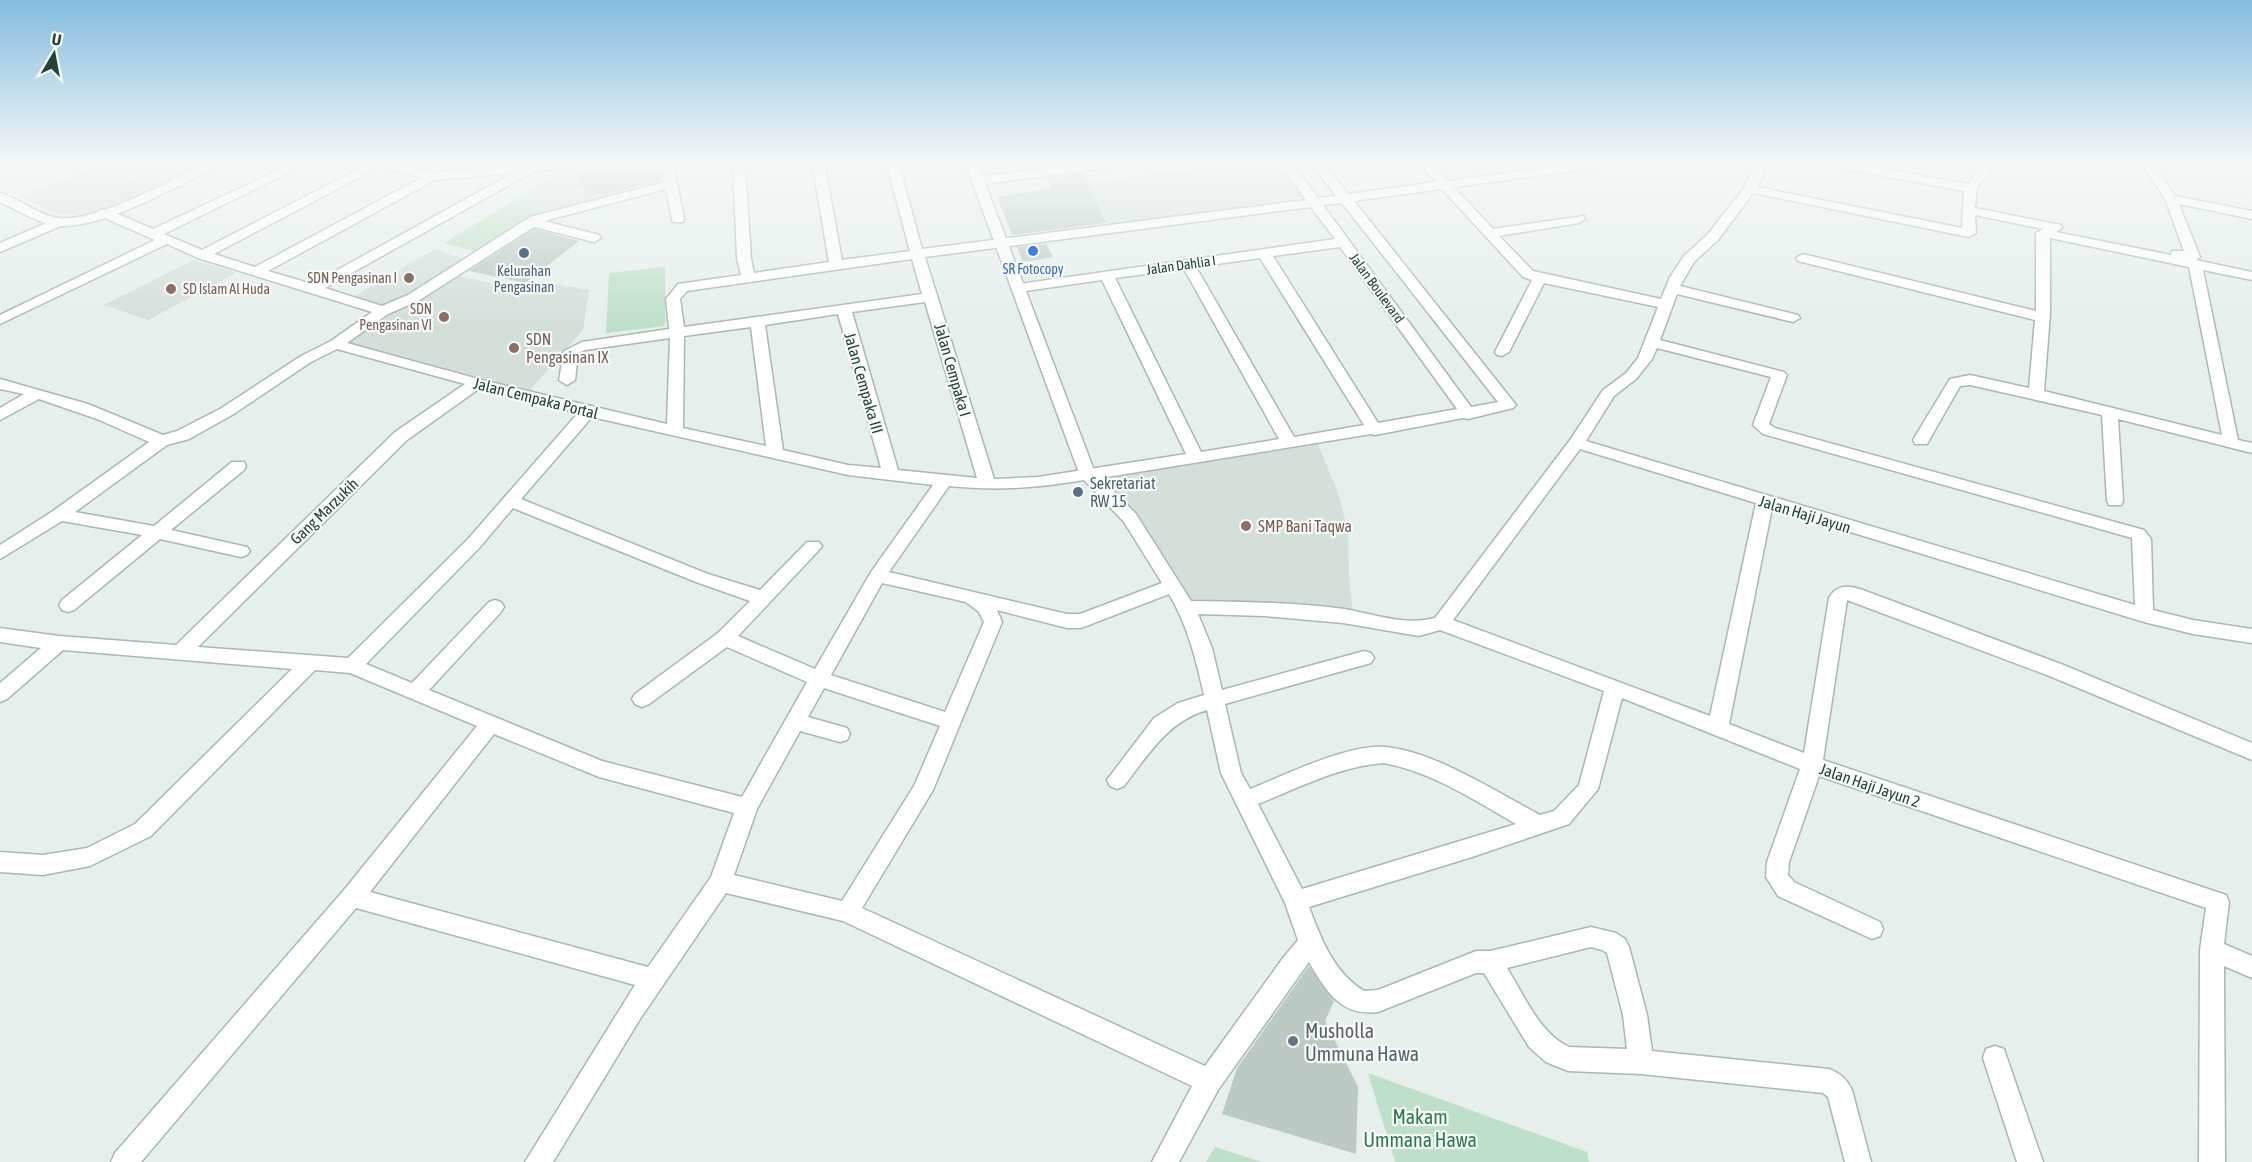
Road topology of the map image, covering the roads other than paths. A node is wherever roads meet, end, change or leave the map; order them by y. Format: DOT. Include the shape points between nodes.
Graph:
graph roads {
  1 [pos="44,216"];
  2 [pos="88,216"];
  3 [pos="112,216"];
  4 [pos="199,216"];
  5 [pos="277,216"];
  6 [pos="359,216"];
  7 [pos="445,216"];
  8 [pos="548,216"];
  9 [pos="742,216"];
  10 [pos="827,216"];
  11 [pos="907,216"];
  12 [pos="991,216"];
  13 [pos="1203,216"];
  14 [pos="1325,216"];
  15 [pos="1358,216"];
  16 [pos="1476,216"];
  17 [pos="1729,216"];
  18 [pos="1886,216"];
  19 [pos="1968,216"];
  20 [pos="1998,216"];
  21 [pos="2178,216"];
  22 [pos="1579,219"];
  23 [pos="58,222"];
  24 [pos="531,222"];
  25 [pos="1491,233"];
  26 [pos="161,236"];
  27 [pos="594,238"];
  28 [pos="1001,242"];
  29 [pos="1344,242"];
  30 [pos="0,248"];
  31 [pos="1264,253"];
  32 [pos="918,254"];
  33 [pos="203,255"];
  34 [pos="1803,258"];
  35 [pos="1188,264"];
  36 [pos="2195,264"];
  37 [pos="836,265"];
  38 [pos="255,272"];
  39 [pos="1106,275"];
  40 [pos="2252,276"];
  41 [pos="748,278"];
  42 [pos="1540,278"];
  43 [pos="1018,288"];
  44 [pos="1672,288"];
  45 [pos="314,290"];
  46 [pos="932,297"];
  47 [pos="1666,304"];
  48 [pos="844,310"];
  49 [pos="383,311"];
  50 [pos="2042,317"];
  51 [pos="1793,318"];
  52 [pos="0,320"];
  53 [pos="757,321"];
  54 [pos="677,332"];
  55 [pos="1652,342"];
  56 [pos="336,344"];
  57 [pos="1502,352"];
  58 [pos="567,380"];
  59 [pos="477,383"];
  60 [pos="0,384"];
  61 [pos="36,394"];
  62 [pos="2036,394"];
  63 [pos="1508,405"];
  64 [pos="588,411"];
  65 [pos="1468,414"];
  66 [pos="2110,414"];
  67 [pos="0,416"];
  68 [pos="1375,430"];
  69 [pos="675,432"];
  70 [pos="1922,440"];
  71 [pos="161,441"];
  72 [pos="2231,442"];
  73 [pos="1289,443"];
  74 [pos="1576,443"];
  75 [pos="2252,448"];
  76 [pos="775,453"];
  77 [pos="1195,456"];
  78 [pos="238,465"];
  79 [pos="1087,473"];
  80 [pos="891,476"];
  81 [pos="944,481"];
  82 [pos="987,485"];
  83 [pos="511,501"];
  84 [pos="2115,501"];
  85 [pos="1765,502"];
  86 [pos="59,515"];
  87 [pos="156,532"];
  88 [pos="813,546"];
  89 [pos="241,551"];
  90 [pos="0,553"];
  91 [pos="877,576"];
  92 [pos="1172,586"];
  93 [pos="972,597"];
  94 [pos="762,598"];
  95 [pos="68,605"];
  96 [pos="495,607"];
  97 [pos="1186,608"];
  98 [pos="2144,615"];
  99 [pos="1441,623"];
  100 [pos="0,635"];
  101 [pos="2252,636"];
  102 [pos="725,638"];
  103 [pos="59,643"];
  104 [pos="181,652"];
  105 [pos="1364,658"];
  106 [pos="311,662"];
  107 [pos="352,666"];
  108 [pos="819,679"];
  109 [pos="1616,687"];
  110 [pos="415,692"];
  111 [pos="0,694"];
  112 [pos="642,699"];
  113 [pos="1214,700"];
  114 [pos="794,720"];
  115 [pos="951,722"];
  116 [pos="491,723"];
  117 [pos="1718,727"];
  118 [pos="840,734"];
  119 [pos="2252,752"];
  120 [pos="1812,765"];
  121 [pos="1117,780"];
  122 [pos="1245,800"];
  123 [pos="747,807"];
  124 [pos="1538,825"];
  125 [pos="0,862"];
  126 [pos="721,882"];
  127 [pos="352,897"];
  128 [pos="1296,901"];
  129 [pos="848,912"];
  130 [pos="1872,929"];
  131 [pos="1311,943"];
  132 [pos="2212,950"];
  133 [pos="1490,962"];
  134 [pos="2252,967"];
  135 [pos="652,979"];
  136 [pos="1995,1058"];
  137 [pos="1641,1062"];
  138 [pos="1209,1081"];
  139 [pos="124,1162"];
  140 [pos="538,1162"];
  141 [pos="1165,1162"];
  142 [pos="1858,1162"];
  143 [pos="2030,1162"];
  144 [pos="2212,1162"];
  1 -- 23 [label="street"];
  2 -- 23 [label="street"];
  3 -- 26 [label="street"];
  4 -- 26 [label="street"];
  5 -- 33 [label="street"];
  6 -- 38 [label="street"];
  7 -- 45 [label="street"];
  8 -- 24 [label="street"];
  9 -- 41 [label="street"];
  10 -- 37 [label="street"];
  11 -- 32 [label="street, Jalan Cempaka I"];
  12 -- 28 [label="street"];
  13 -- 28 [label="street"];
  14 -- 29 [label="street, Jalan Boulevard"];
  15 -- 63 [label="street, Jalan Boulevard"];
  16 -- 25 [label="street"];
  17 -- 44 [label="street" via="1689,259"];
  18 -- 19 [label="street" via="1969,233"];
  20 -- 21 [label="street" via="2193,257"];
  22 -- 25 [label="street"];
  23 -- 30 [label="street"];
  24 -- 27 [label="street"];
  24 -- 49 [label="street" via="413,298"];
  25 -- 42 [label="street" via="1528,274"];
  26 -- 33 [label="street"];
  26 -- 52 [label="street"];
  28 -- 32 [label="street"];
  28 -- 43 [label="street"];
  29 -- 31 [label="street, Jalan Dahlia I"];
  29 -- 65 [label="street, Jalan Boulevard"];
  31 -- 35 [label="street, Jalan Dahlia I"];
  31 -- 68 [label="street"];
  32 -- 37 [label="street"];
  32 -- 46 [label="street, Jalan Cempaka I"];
  33 -- 38 [label="street"];
  34 -- 50 [label="street"];
  35 -- 39 [label="street, Jalan Dahlia I"];
  35 -- 73 [label="street"];
  36 -- 40 [label="street"];
  36 -- 50 [label="street" via="2043,233"];
  36 -- 72 [label="street"];
  37 -- 41 [label="street"];
  38 -- 45 [label="street"];
  39 -- 43 [label="street, Jalan Dahlia I"];
  39 -- 77 [label="street"];
  41 -- 54 [label="street" via="683,287 673,299"];
  42 -- 47 [label="street"];
  42 -- 57 [label="street"];
  43 -- 79 [label="street"];
  44 -- 47 [label="street"];
  44 -- 51 [label="street"];
  45 -- 49 [label="street"];
  46 -- 48 [label="street"];
  46 -- 82 [label="street, Jalan Cempaka I"];
  47 -- 55 [label="street"];
  48 -- 53 [label="street"];
  48 -- 80 [label="street, Jalan Cempaka III"];
  49 -- 56 [label="street"];
  50 -- 62 [label="street"];
  53 -- 54 [label="street"];
  53 -- 76 [label="street"];
  54 -- 58 [label="street" via="575,348 571,351"];
  54 -- 69 [label="street"];
  55 -- 74 [label="street" via="1645,359 1631,376 1608,393"];
  55 -- 98 [label="street" via="1779,375 1761,425 1769,431 2138,534 2142,539"];
  56 -- 59 [label="street, Jalan Cempaka Portal"];
  56 -- 71 [label="street" via="306,359 226,412 183,435"];
  59 -- 64 [label="street, Jalan Cempaka Portal"];
  59 -- 104 [label="street, Gang Marzukih" via="401,436"];
  60 -- 61 [label="street"];
  61 -- 67 [label="street"];
  61 -- 71 [label="street"];
  62 -- 66 [label="street"];
  62 -- 70 [label="street" via="1970,381 1955,382"];
  63 -- 65 [label="street, Jalan Cempaka Portal"];
  64 -- 69 [label="street, Jalan Cempaka Portal"];
  64 -- 83 [label="street"];
  65 -- 68 [label="street, Jalan Cempaka Portal"];
  66 -- 72 [label="street"];
  66 -- 84 [label="street"];
  68 -- 73 [label="street, Jalan Cempaka Portal"];
  69 -- 76 [label="street, Jalan Cempaka Portal"];
  71 -- 86 [label="street"];
  72 -- 75 [label="street"];
  73 -- 77 [label="street, Jalan Cempaka Portal"];
  74 -- 85 [label="street, Jalan Haji Jayun"];
  74 -- 99 [label="street"];
  76 -- 80 [label="street, Jalan Cempaka Portal"];
  77 -- 79 [label="street, Jalan Cempaka Portal"];
  78 -- 87 [label="street"];
  79 -- 82 [label="street, Jalan Cempaka Portal" via="1038,482"];
  79 -- 92 [label="street" via="1130,518"];
  80 -- 81 [label="street, Jalan Cempaka Portal"];
  81 -- 82 [label="street, Jalan Cempaka Portal"];
  81 -- 91 [label="street"];
  83 -- 94 [label="street"];
  83 -- 107 [label="street"];
  85 -- 98 [label="street, Jalan Haji Jayun"];
  85 -- 117 [label="street"];
  86 -- 87 [label="street"];
  86 -- 90 [label="street"];
  87 -- 89 [label="street"];
  87 -- 95 [label="street"];
  88 -- 94 [label="street"];
  91 -- 93 [label="street"];
  91 -- 108 [label="street"];
  92 -- 93 [label="street" via="1081,621 1067,621"];
  92 -- 97 [label="street"];
  93 -- 115 [label="street" via="987,608 993,622"];
  94 -- 102 [label="street"];
  96 -- 110 [label="street"];
  97 -- 99 [label="street" via="1265,609 1343,616 1419,629"];
  97 -- 113 [label="street" via="1203,648"];
  98 -- 101 [label="street, Jalan Haji Jayun"];
  99 -- 109 [label="street, Jalan Haji Jayun 2"];
  100 -- 103 [label="street"];
  102 -- 108 [label="street"];
  102 -- 112 [label="street"];
  103 -- 104 [label="street"];
  103 -- 111 [label="street"];
  104 -- 106 [label="street"];
  105 -- 113 [label="street"];
  106 -- 107 [label="street"];
  106 -- 125 [label="street" via="144,830 90,856 43,866"];
  107 -- 110 [label="street"];
  108 -- 114 [label="street"];
  108 -- 115 [label="street"];
  109 -- 117 [label="street, Jalan Haji Jayun 2"];
  109 -- 124 [label="street" via="1588,789 1561,818"];
  110 -- 116 [label="street"];
  113 -- 121 [label="street" via="1185,708 1161,724"];
  113 -- 122 [label="street" via="1231,773"];
  114 -- 118 [label="street"];
  114 -- 123 [label="street"];
  115 -- 129 [label="street" via="923,790"];
  116 -- 123 [label="street" via="598,769"];
  116 -- 127 [label="street"];
  117 -- 120 [label="street, Jalan Haji Jayun 2"];
  119 -- 120 [label="street" via="2002,648 1842,593 1838,598"];
  120 -- 130 [label="street" via="1778,862 1777,877 1786,889"];
  120 -- 132 [label="street, Jalan Haji Jayun 2" via="2218,902"];
  122 -- 124 [label="street" via="1356,758 1384,755 1405,759 1454,780"];
  122 -- 128 [label="street"];
  123 -- 126 [label="street"];
  124 -- 128 [label="street"];
  126 -- 129 [label="street"];
  126 -- 135 [label="street"];
  127 -- 135 [label="street"];
  127 -- 139 [label="street"];
  128 -- 131 [label="street"];
  129 -- 138 [label="street"];
  131 -- 133 [label="street" via="1333,981 1362,1003 1377,1001 1476,962"];
  131 -- 138 [label="street"];
  132 -- 134 [label="street"];
  132 -- 144 [label="street"];
  133 -- 137 [label="street" via="1538,1039 1555,1053 1568,1059"];
  133 -- 137 [label="street" via="1591,938 1608,940 1617,947 1635,1015"];
  135 -- 140 [label="street"];
  136 -- 143 [label="street"];
  137 -- 142 [label="street" via="1829,1081 1839,1090"];
  138 -- 141 [label="street"];
}
